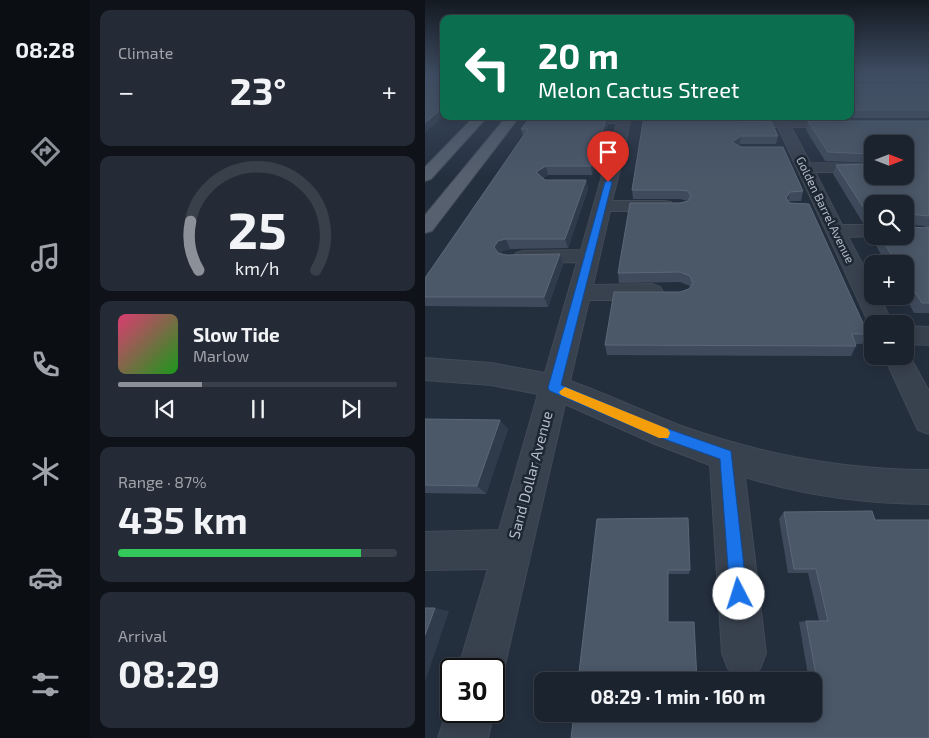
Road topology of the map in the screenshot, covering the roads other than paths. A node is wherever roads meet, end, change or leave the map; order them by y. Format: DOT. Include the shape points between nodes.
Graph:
graph roads {
  1 [pos="478,120"];
  2 [pos="511,120"];
  3 [pos="624,120"];
  4 [pos="741,120"];
  5 [pos="840,120"];
  6 [pos="862,123"];
  7 [pos="783,124"];
  8 [pos="805,168"];
  9 [pos="864,168"];
  10 [pos="425,176"];
  11 [pos="606,176"];
  12 [pos="680,206"];
  13 [pos="804,207"];
  14 [pos="823,207"];
  15 [pos="425,228"];
  16 [pos="835,231"];
  17 [pos="864,231"];
  18 [pos="589,256"];
  19 [pos="509,257"];
  20 [pos="670,292"];
  21 [pos="579,293"];
  22 [pos="877,315"];
  23 [pos="914,335"];
  24 [pos="929,336"];
  25 [pos="901,365"];
  26 [pos="425,369"];
  27 [pos="554,388"];
  28 [pos="929,421"];
  29 [pos="726,455"];
  30 [pos="929,487"];
  31 [pos="512,549"];
  32 [pos="425,551"];
  33 [pos="744,653"];
  34 [pos="484,658"];
  35 [pos="467,723"];
  36 [pos="463,738"];
  1 -- 10 [label="main road"];
  2 -- 15 [label="main road"];
  3 -- 11 [label="street, Sand Dollar Avenue"];
  4 -- 7 [label="street"];
  5 -- 6 [label="street"];
  5 -- 7 [label="street"];
  7 -- 8 [label="street, Golden Barrel Avenue" via="786,150"];
  8 -- 9 [label="street"];
  8 -- 14 [label="street, Golden Barrel Avenue"];
  11 -- 12 [label="street"];
  11 -- 18 [label="street, Sand Dollar Avenue"];
  13 -- 14 [label="street"];
  14 -- 16 [label="street, Golden Barrel Avenue"];
  16 -- 17 [label="street"];
  16 -- 22 [label="street, Golden Barrel Avenue"];
  18 -- 19 [label="street"];
  18 -- 21 [label="street, Sand Dollar Avenue"];
  20 -- 21 [label="street"];
  21 -- 27 [label="street, Sand Dollar Avenue"];
  23 -- 24 [label="street"];
  25 -- 28 [label="street"];
  26 -- 27 [label="street" via="493,374"];
  27 -- 29 [label="street" via="654,430"];
  27 -- 31 [label="street, Sand Dollar Avenue"];
  29 -- 30 [label="street" via="823,481 889,488"];
  29 -- 33 [label="street"];
  31 -- 32 [label="street"];
  31 -- 34 [label="street, Sand Dollar Avenue"];
  35 -- 36 [label="street"];
}
